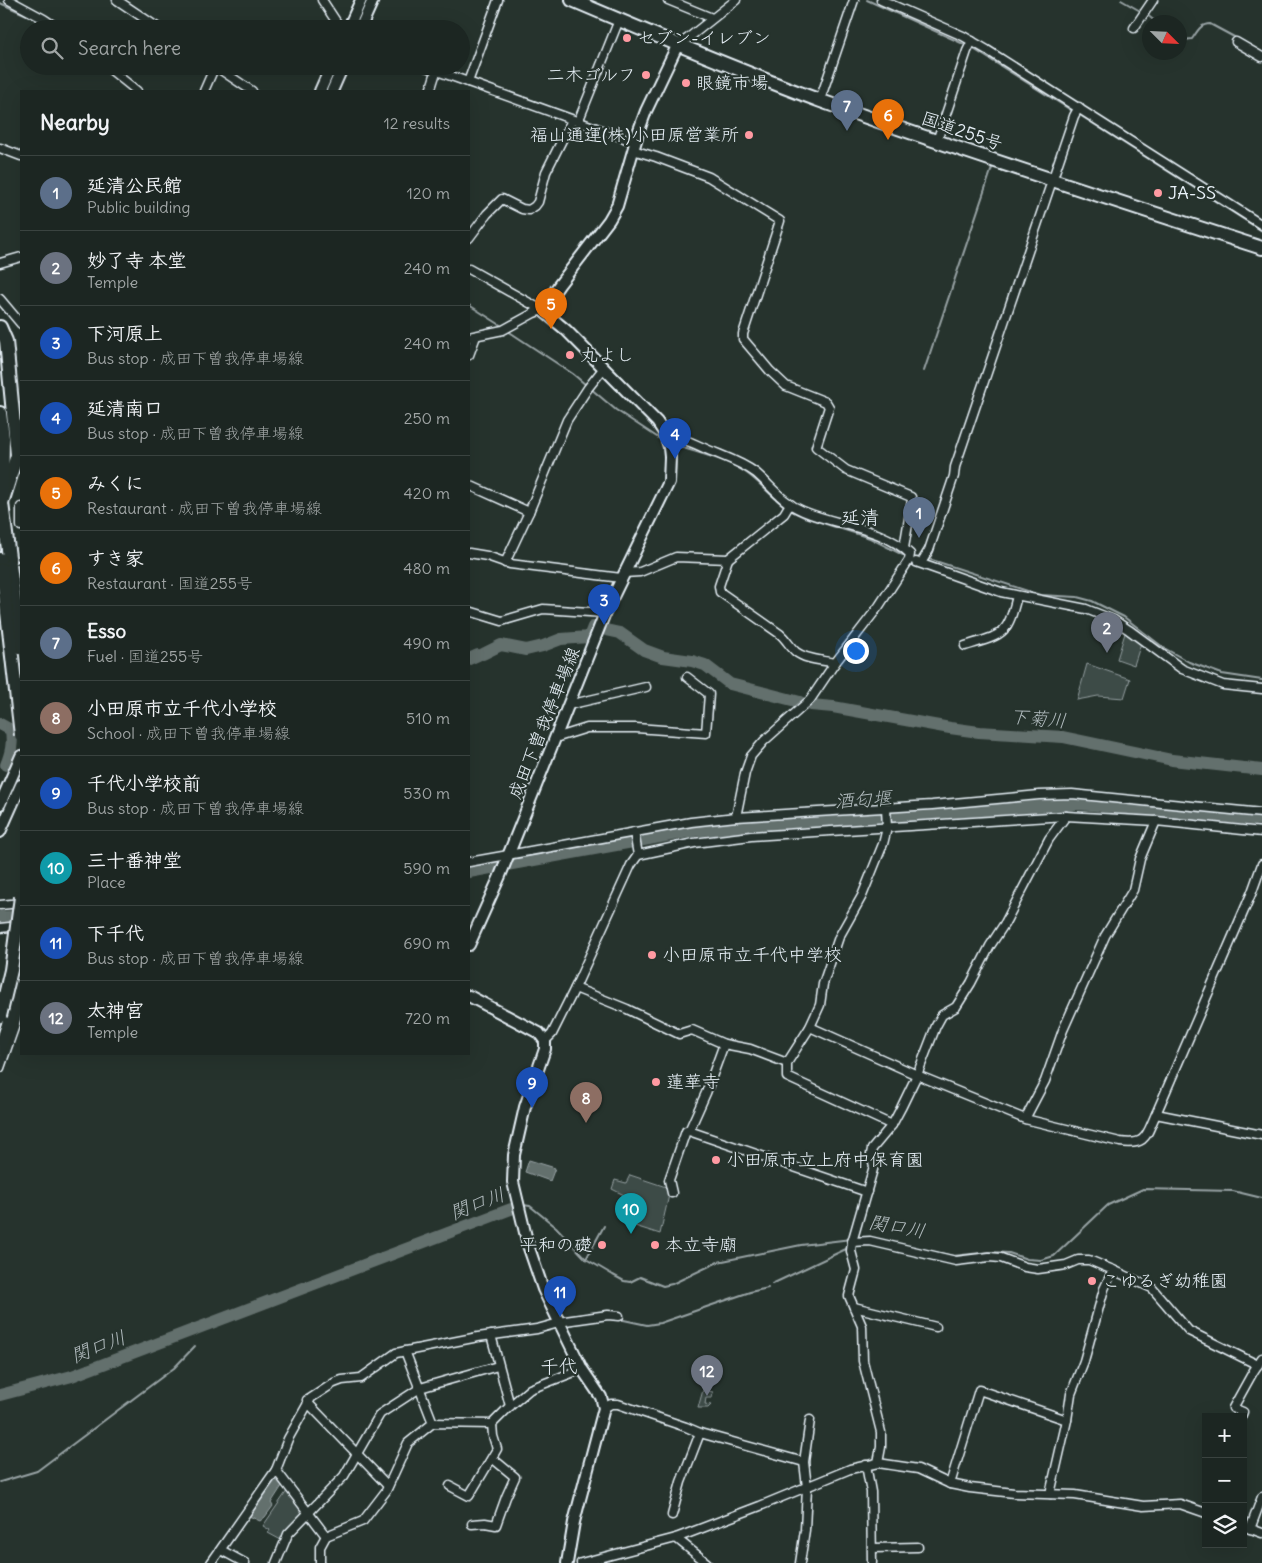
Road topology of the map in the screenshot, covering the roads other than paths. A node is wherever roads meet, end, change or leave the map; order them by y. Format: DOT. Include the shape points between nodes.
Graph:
graph roads {
  1 [pos="9,0"];
  2 [pos="118,0"];
  3 [pos="322,0"];
  4 [pos="361,0"];
  5 [pos="373,0"];
  6 [pos="498,0"];
  7 [pos="572,0"];
  8 [pos="668,0"];
  9 [pos="736,0"];
  10 [pos="854,0"];
  11 [pos="881,0"];
  12 [pos="1153,0"];
  13 [pos="712,18"];
  14 [pos="46,20"];
  15 [pos="147,20"];
  16 [pos="335,20"];
  17 [pos="352,20"];
  18 [pos="364,20"];
  19 [pos="619,20"];
  20 [pos="1134,28"];
  21 [pos="1236,42"];
  22 [pos="678,44"];
  23 [pos="970,44"];
  24 [pos="1262,57"];
  25 [pos="118,75"];
  26 [pos="211,75"];
  27 [pos="228,75"];
  28 [pos="327,75"];
  29 [pos="340,75"];
  30 [pos="435,75"];
  31 [pos="446,75"];
  32 [pos="468,82"];
  33 [pos="137,90"];
  34 [pos="204,90"];
  35 [pos="251,90"];
  36 [pos="320,90"];
  37 [pos="332,90"];
  38 [pos="430,90"];
  39 [pos="820,100"];
  40 [pos="1077,111"];
  41 [pos="575,121"];
  42 [pos="937,141"];
  43 [pos="634,146"];
  44 [pos="0,148"];
  45 [pos="20,156"];
  46 [pos="1052,179"];
  47 [pos="1262,225"];
  48 [pos="470,237"];
  49 [pos="1262,248"];
  50 [pos="20,257"];
  51 [pos="0,263"];
  52 [pos="470,270"];
  53 [pos="0,299"];
  54 [pos="542,310"];
  55 [pos="20,323"];
  56 [pos="0,327"];
  57 [pos="472,337"];
  58 [pos="603,369"];
  59 [pos="0,413"];
  60 [pos="664,434"];
  61 [pos="470,485"];
  62 [pos="2,503"];
  63 [pos="788,508"];
  64 [pos="529,512"];
  65 [pos="904,548"];
  66 [pos="470,553"];
  67 [pos="728,559"];
  68 [pos="909,560"];
  69 [pos="505,563"];
  70 [pos="920,563"];
  71 [pos="7,568"];
  72 [pos="622,575"];
  73 [pos="1017,596"];
  74 [pos="470,611"];
  75 [pos="605,613"];
  76 [pos="20,642"];
  77 [pos="966,646"];
  78 [pos="835,663"];
  79 [pos="687,678"];
  80 [pos="646,687"];
  81 [pos="1262,689"];
  82 [pos="568,705"];
  83 [pos="20,722"];
  84 [pos="555,738"];
  85 [pos="20,758"];
  86 [pos="4,785"];
  87 [pos="20,787"];
  88 [pos="0,804"];
  89 [pos="886,808"];
  90 [pos="1262,813"];
  91 [pos="1066,816"];
  92 [pos="736,817"];
  93 [pos="1156,821"];
  94 [pos="886,828"];
  95 [pos="0,832"];
  96 [pos="634,832"];
  97 [pos="1262,832"];
  98 [pos="638,852"];
  99 [pos="509,855"];
  100 [pos="470,862"];
  101 [pos="1262,864"];
  102 [pos="20,903"];
  103 [pos="20,904"];
  104 [pos="0,905"];
  105 [pos="20,926"];
  106 [pos="0,928"];
  107 [pos="470,943"];
  108 [pos="20,971"];
  109 [pos="575,988"];
  110 [pos="470,997"];
  111 [pos="20,1002"];
  112 [pos="0,1016"];
  113 [pos="810,1027"];
  114 [pos="546,1041"];
  115 [pos="724,1044"];
  116 [pos="0,1049"];
  117 [pos="787,1063"];
  118 [pos="0,1068"];
  119 [pos="917,1075"];
  120 [pos="1156,1114"];
  121 [pos="1025,1119"];
  122 [pos="892,1124"];
  123 [pos="689,1131"];
  124 [pos="1262,1135"];
  125 [pos="867,1192"];
  126 [pos="672,1193"];
  127 [pos="853,1238"];
  128 [pos="1113,1270"];
  129 [pos="854,1307"];
  130 [pos="619,1316"];
  131 [pos="559,1323"];
  132 [pos="936,1327"];
  133 [pos="491,1336"];
  134 [pos="405,1351"];
  135 [pos="1260,1362"];
  136 [pos="498,1366"];
  137 [pos="582,1369"];
  138 [pos="420,1388"];
  139 [pos="307,1400"];
  140 [pos="510,1406"];
  141 [pos="604,1408"];
  142 [pos="1243,1413"];
  143 [pos="810,1420"];
  144 [pos="1068,1420"];
  145 [pos="433,1423"];
  146 [pos="492,1424"];
  147 [pos="700,1433"];
  148 [pos="358,1453"];
  149 [pos="492,1458"];
  150 [pos="804,1462"];
  151 [pos="878,1464"];
  152 [pos="866,1465"];
  153 [pos="276,1470"];
  154 [pos="950,1484"];
  155 [pos="388,1486"];
  156 [pos="450,1486"];
  157 [pos="807,1487"];
  158 [pos="1050,1494"];
  159 [pos="1262,1497"];
  160 [pos="309,1512"];
  161 [pos="1202,1512"];
  162 [pos="672,1516"];
  163 [pos="472,1524"];
  164 [pos="1247,1528"];
  165 [pos="1262,1533"];
  166 [pos="326,1536"];
  167 [pos="676,1538"];
  168 [pos="918,1547"];
  169 [pos="873,1548"];
  170 [pos="221,1550"];
  171 [pos="211,1563"];
  172 [pos="245,1563"];
  173 [pos="276,1563"];
  174 [pos="320,1563"];
  175 [pos="567,1563"];
  176 [pos="581,1563"];
  177 [pos="707,1563"];
  178 [pos="800,1563"];
  179 [pos="872,1563"];
  1 -- 14 [label="street"];
  2 -- 15 [label="street"];
  3 -- 16 [label="street"];
  4 -- 17 [label="main road"];
  5 -- 18 [label="main road"];
  6 -- 32 [label="street"];
  7 -- 19 [label="highway, 国道255号"];
  8 -- 13 [label="street"];
  9 -- 13 [label="street"];
  10 -- 39 [label="street"];
  11 -- 23 [label="street"];
  12 -- 20 [label="street"];
  13 -- 22 [label="street"];
  19 -- 22 [label="highway, 国道255号"];
  19 -- 41 [label="street"];
  21 -- 24 [label="street"];
  22 -- 39 [label="highway, 国道255号"];
  22 -- 43 [label="main road" via="646,111"];
  23 -- 40 [label="street"];
  23 -- 42 [label="street"];
  25 -- 33 [label="street"];
  26 -- 34 [label="street"];
  27 -- 35 [label="street"];
  28 -- 36 [label="main road"];
  29 -- 37 [label="main road"];
  30 -- 38 [label="street"];
  31 -- 32 [label="street"];
  32 -- 41 [label="street"];
  39 -- 42 [label="highway, 国道255号"];
  40 -- 46 [label="street"];
  40 -- 47 [label="street"];
  41 -- 43 [label="street"];
  41 -- 48 [label="street" via="546,172 535,206 529,210 522,209 502,199"];
  42 -- 46 [label="highway, 国道255号"];
  43 -- 54 [label="main road" via="620,197 609,220"];
  43 -- 65 [label="street" via="709,177 780,222 743,339 786,386 826,402 829,407 816,447 846,470 910,497"];
  44 -- 45 [label="street"];
  46 -- 49 [label="highway, 国道255号"];
  46 -- 70 [label="street" via="929,550"];
  50 -- 51 [label="street"];
  52 -- 54 [label="street"];
  53 -- 55 [label="street"];
  54 -- 57 [label="street" via="506,329"];
  54 -- 58 [label="main road, 成田下曽我停車場線"];
  56 -- 62 [label="highway" via="6,341 18,455"];
  58 -- 60 [label="main road, 成田下曽我停車場線" via="657,422"];
  58 -- 64 [label="street" via="567,420"];
  59 -- 62 [label="highway"];
  60 -- 63 [label="street" via="678,435 740,462"];
  60 -- 72 [label="main road, 成田下曽我停車場線" via="669,447 669,482"];
  61 -- 64 [label="street"];
  62 -- 71 [label="highway"];
  63 -- 65 [label="street" via="870,532"];
  63 -- 67 [label="street"];
  64 -- 69 [label="street"];
  65 -- 68 [label="street" via="910,554"];
  66 -- 69 [label="street"];
  67 -- 72 [label="street" via="676,557 640,572"];
  67 -- 78 [label="street" via="720,592 780,634 794,651"];
  68 -- 70 [label="street"];
  68 -- 78 [label="street"];
  69 -- 72 [label="street"];
  70 -- 73 [label="street"];
  71 -- 76 [label="highway, bridge"];
  71 -- 83 [label="highway, bridge"];
  72 -- 75 [label="main road, 成田下曽我停車場線"];
  73 -- 77 [label="street" via="1004,631"];
  73 -- 81 [label="street" via="1086,608 1114,620 1182,669 1223,685"];
  74 -- 75 [label="street" via="502,621 543,609"];
  75 -- 82 [label="main road, 成田下曽我停車場線"];
  78 -- 92 [label="street" via="810,700 751,756"];
  79 -- 84 [label="street" via="709,694 706,733 587,728"];
  80 -- 82 [label="street"];
  82 -- 84 [label="main road, 成田下曽我停車場線"];
  84 -- 99 [label="main road, 成田下曽我停車場線"];
  85 -- 86 [label="main road"];
  86 -- 88 [label="main road"];
  87 -- 95 [label="main road"];
  89 -- 90 [label="street" via="1072,794"];
  89 -- 92 [label="street"];
  89 -- 94 [label="street"];
  91 -- 93 [label="street"];
  91 -- 94 [label="street"];
  91 -- 119 [label="street" via="1049,839 971,983 956,1007 942,1015"];
  92 -- 96 [label="street"];
  93 -- 97 [label="street"];
  93 -- 121 [label="street" via="1140,859 1133,890 1105,936 1063,1030 1045,1081"];
  94 -- 98 [label="street" via="751,836"];
  94 -- 113 [label="street" via="862,896 840,938"];
  96 -- 98 [label="street"];
  96 -- 99 [label="street"];
  98 -- 109 [label="street"];
  99 -- 100 [label="street"];
  99 -- 107 [label="main road, 成田下曽我停車場線"];
  101 -- 120 [label="street"];
  102 -- 104 [label="street"];
  103 -- 112 [label="highway, bridge" via="11,970"];
  105 -- 106 [label="street"];
  108 -- 116 [label="highway"];
  109 -- 114 [label="street"];
  109 -- 115 [label="street" via="627,1008 679,1034 692,1030"];
  110 -- 114 [label="main road" via="539,1033"];
  111 -- 118 [label="street"];
  113 -- 117 [label="street"];
  113 -- 119 [label="street"];
  114 -- 131 [label="main road" via="525,1107 514,1155 513,1182 528,1245"];
  115 -- 117 [label="street" via="750,1049"];
  115 -- 123 [label="street"];
  117 -- 122 [label="street" via="787,1077"];
  119 -- 121 [label="street"];
  119 -- 122 [label="street"];
  120 -- 121 [label="street" via="1146,1136 1135,1144"];
  120 -- 124 [label="street"];
  122 -- 125 [label="street" via="872,1150 874,1166"];
  123 -- 125 [label="street"];
  123 -- 126 [label="street" via="686,1131 669,1180"];
  125 -- 127 [label="street"];
  127 -- 128 [label="street" via="956,1261 1001,1258 1038,1269 1089,1260"];
  127 -- 129 [label="street" via="851,1251 856,1270 849,1296"];
  128 -- 135 [label="street" via="1152,1288 1189,1331"];
  128 -- 144 [label="street" via="1104,1289 1072,1394"];
  129 -- 132 [label="street"];
  129 -- 151 [label="street" via="862,1326 863,1361 880,1432"];
  130 -- 131 [label="street"];
  131 -- 133 [label="street"];
  131 -- 137 [label="main road"];
  133 -- 134 [label="street"];
  133 -- 136 [label="street"];
  134 -- 138 [label="street"];
  134 -- 139 [label="street" via="396,1353 361,1378 334,1383"];
  135 -- 142 [label="street" via="1234,1408"];
  136 -- 138 [label="street"];
  136 -- 140 [label="street"];
  137 -- 140 [label="street" via="530,1389"];
  137 -- 141 [label="main road" via="601,1397"];
  138 -- 145 [label="street"];
  138 -- 148 [label="street" via="380,1414"];
  139 -- 148 [label="street"];
  139 -- 153 [label="street"];
  140 -- 146 [label="street"];
  141 -- 147 [label="street" via="618,1404"];
  141 -- 175 [label="main road" via="574,1522"];
  143 -- 150 [label="street"];
  144 -- 154 [label="street" via="979,1390"];
  144 -- 158 [label="street"];
  145 -- 146 [label="street"];
  145 -- 155 [label="street" via="408,1443"];
  146 -- 149 [label="street" via="497,1449"];
  147 -- 150 [label="street"];
  147 -- 162 [label="street"];
  148 -- 155 [label="street"];
  148 -- 160 [label="street" via="344,1476"];
  149 -- 156 [label="street" via="469,1496"];
  149 -- 163 [label="street" via="515,1477 496,1525"];
  150 -- 157 [label="street"];
  151 -- 152 [label="street"];
  151 -- 154 [label="street" via="918,1470"];
  152 -- 157 [label="street"];
  152 -- 169 [label="street" via="871,1492"];
  153 -- 160 [label="street"];
  153 -- 170 [label="street"];
  154 -- 158 [label="street" via="1014,1493"];
  155 -- 166 [label="street" via="363,1521"];
  157 -- 167 [label="street"];
  157 -- 178 [label="street"];
  158 -- 161 [label="street" via="1143,1506 1180,1504"];
  159 -- 164 [label="street"];
  160 -- 166 [label="street"];
  160 -- 173 [label="street" via="288,1534"];
  164 -- 165 [label="street"];
  166 -- 174 [label="street" via="320,1547"];
  167 -- 176 [label="street"];
  167 -- 177 [label="street"];
  168 -- 169 [label="street"];
  169 -- 179 [label="street"];
  170 -- 171 [label="street"];
  170 -- 172 [label="street"];
}
